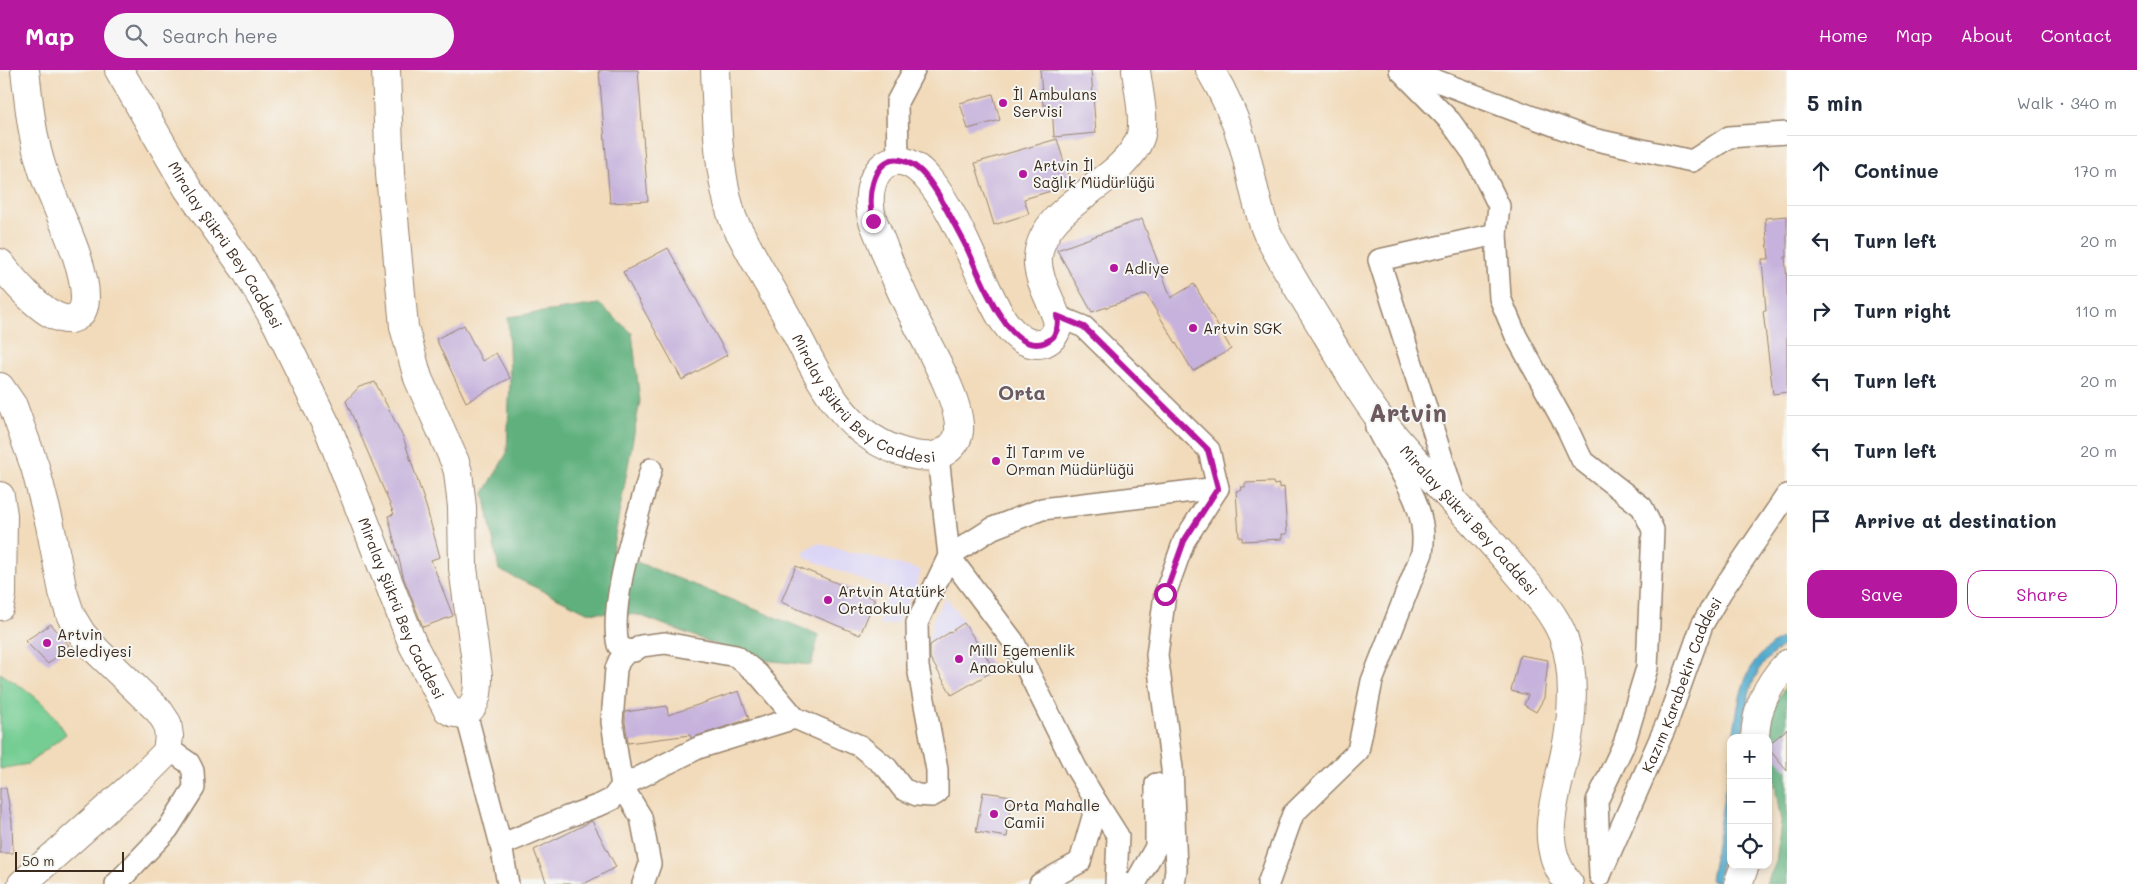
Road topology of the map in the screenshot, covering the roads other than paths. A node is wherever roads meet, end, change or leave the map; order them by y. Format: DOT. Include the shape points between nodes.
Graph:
graph roads {
  1 [pos="25,70"];
  2 [pos="119,70"];
  3 [pos="386,70"];
  4 [pos="715,70"];
  5 [pos="914,70"];
  6 [pos="1136,70"];
  7 [pos="1210,70"];
  8 [pos="1400,70"];
  9 [pos="1408,70"];
  10 [pos="1787,133"];
  11 [pos="898,160"];
  12 [pos="1496,234"];
  13 [pos="0,263"];
  14 [pos="1057,316"];
  15 [pos="0,387"];
  16 [pos="1359,388"];
  17 [pos="938,456"];
  18 [pos="652,469"];
  19 [pos="1218,488"];
  20 [pos="1787,495"];
  21 [pos="0,496"];
  22 [pos="1457,504"];
  23 [pos="949,556"];
  24 [pos="1,564"];
  25 [pos="0,606"];
  26 [pos="628,650"];
  27 [pos="1787,664"];
  28 [pos="466,713"];
  29 [pos="795,718"];
  30 [pos="1755,734"];
  31 [pos="168,748"];
  32 [pos="1156,784"];
  33 [pos="622,786"];
  34 [pos="1097,803"];
  35 [pos="501,846"];
  36 [pos="1744,869"];
  37 [pos="1597,880"];
  38 [pos="22,884"];
  39 [pos="116,884"];
  40 [pos="508,884"];
  41 [pos="643,884"];
  42 [pos="1040,884"];
  43 [pos="1116,884"];
  44 [pos="1130,884"];
  45 [pos="1174,884"];
  46 [pos="1268,884"];
  47 [pos="1569,884"];
  48 [pos="1738,884"];
  1 -- 13 [label="main road" via="42,169 81,272 85,296 82,311 70,320 54,316 28,295"];
  2 -- 28 [label="main road, Miralay Şükrü Bey Caddesi" via="188,189 246,271 277,324 330,433 413,645 448,709"];
  3 -- 28 [label="main road" via="390,174 406,339 418,378 456,462 460,488 463,568 478,676 474,704"];
  4 -- 17 [label="main road, Miralay Şükrü Bey Caddesi" via="718,134 731,214 822,382 849,419 874,440 904,452"];
  5 -- 11 [label="street" via="897,102"];
  6 -- 14 [label="main road" via="1141,123 1135,149 1053,222 1042,240 1038,266"];
  7 -- 16 [label="main road, Miralay Şükrü Bey Caddesi" via="1236,122 1259,214 1267,233"];
  8 -- 12 [label="street" via="1450,121 1474,153 1498,206"];
  9 -- 10 [label="street" via="1588,138 1692,161 1729,137"];
  11 -- 14 [label="main road" via="919,170 938,194 992,301 1016,335 1024,341 1042,344 1057,331"];
  11 -- 17 [label="main road, Miralay Şükrü Bey Caddesi" via="882,166 875,176 869,208 905,300 955,405 959,435 948,450"];
  12 -- 22 [label="street" via="1379,260"];
  12 -- 37 [label="street" via="1500,298 1516,336 1582,460 1642,508 1653,530 1647,668 1624,744 1597,801"];
  14 -- 19 [label="street" via="1084,327 1208,450"];
  15 -- 31 [label="main road" via="13,406 35,467 71,616 96,650 159,711 167,723"];
  16 -- 22 [label="main road, Miralay Şükrü Bey Caddesi" via="1383,423"];
  16 -- 46 [label="street" via="1414,497 1424,537 1422,553 1372,681 1358,750 1294,814"];
  17 -- 23 [label="street"];
  18 -- 26 [label="street" via="627,556 617,610 616,638 618,645"];
  19 -- 23 [label="street" via="1042,509 993,528"];
  19 -- 45 [label="street" via="1184,541 1171,576 1165,594 1157,655 1172,768"];
  20 -- 37 [label="street, Kazım Karabekir Caddesi" via="1702,625 1667,723"];
  21 -- 24 [label="main road" via="3,515"];
  22 -- 47 [label="main road, Miralay Şükrü Bey Caddesi" via="1550,609 1568,650 1571,687 1569,735 1550,830 1553,858"];
  23 -- 29 [label="street" via="917,622 918,668 937,770 937,793 917,796 903,788 887,768 860,746"];
  23 -- 34 [label="street" via="1013,641 1076,768"];
  24 -- 25 [label="main road"];
  26 -- 29 [label="street" via="665,643 736,656 758,674"];
  26 -- 33 [label="street" via="616,669 612,722"];
  27 -- 30 [label="main road" via="1762,699"];
  28 -- 35 [label="street"];
  29 -- 33 [label="street" via="698,748"];
  31 -- 38 [label="main road" via="141,778"];
  31 -- 39 [label="street" via="188,763 194,788 168,829"];
  32 -- 44 [label="street" via="1156,847 1136,882"];
  33 -- 35 [label="street" via="612,799 602,804"];
  33 -- 41 [label="street" via="641,817 650,864"];
  34 -- 42 [label="street" via="1080,862"];
  34 -- 43 [label="street" via="1118,836"];
  35 -- 40 [label="street"];
  36 -- 48 [label="main road"];
}
